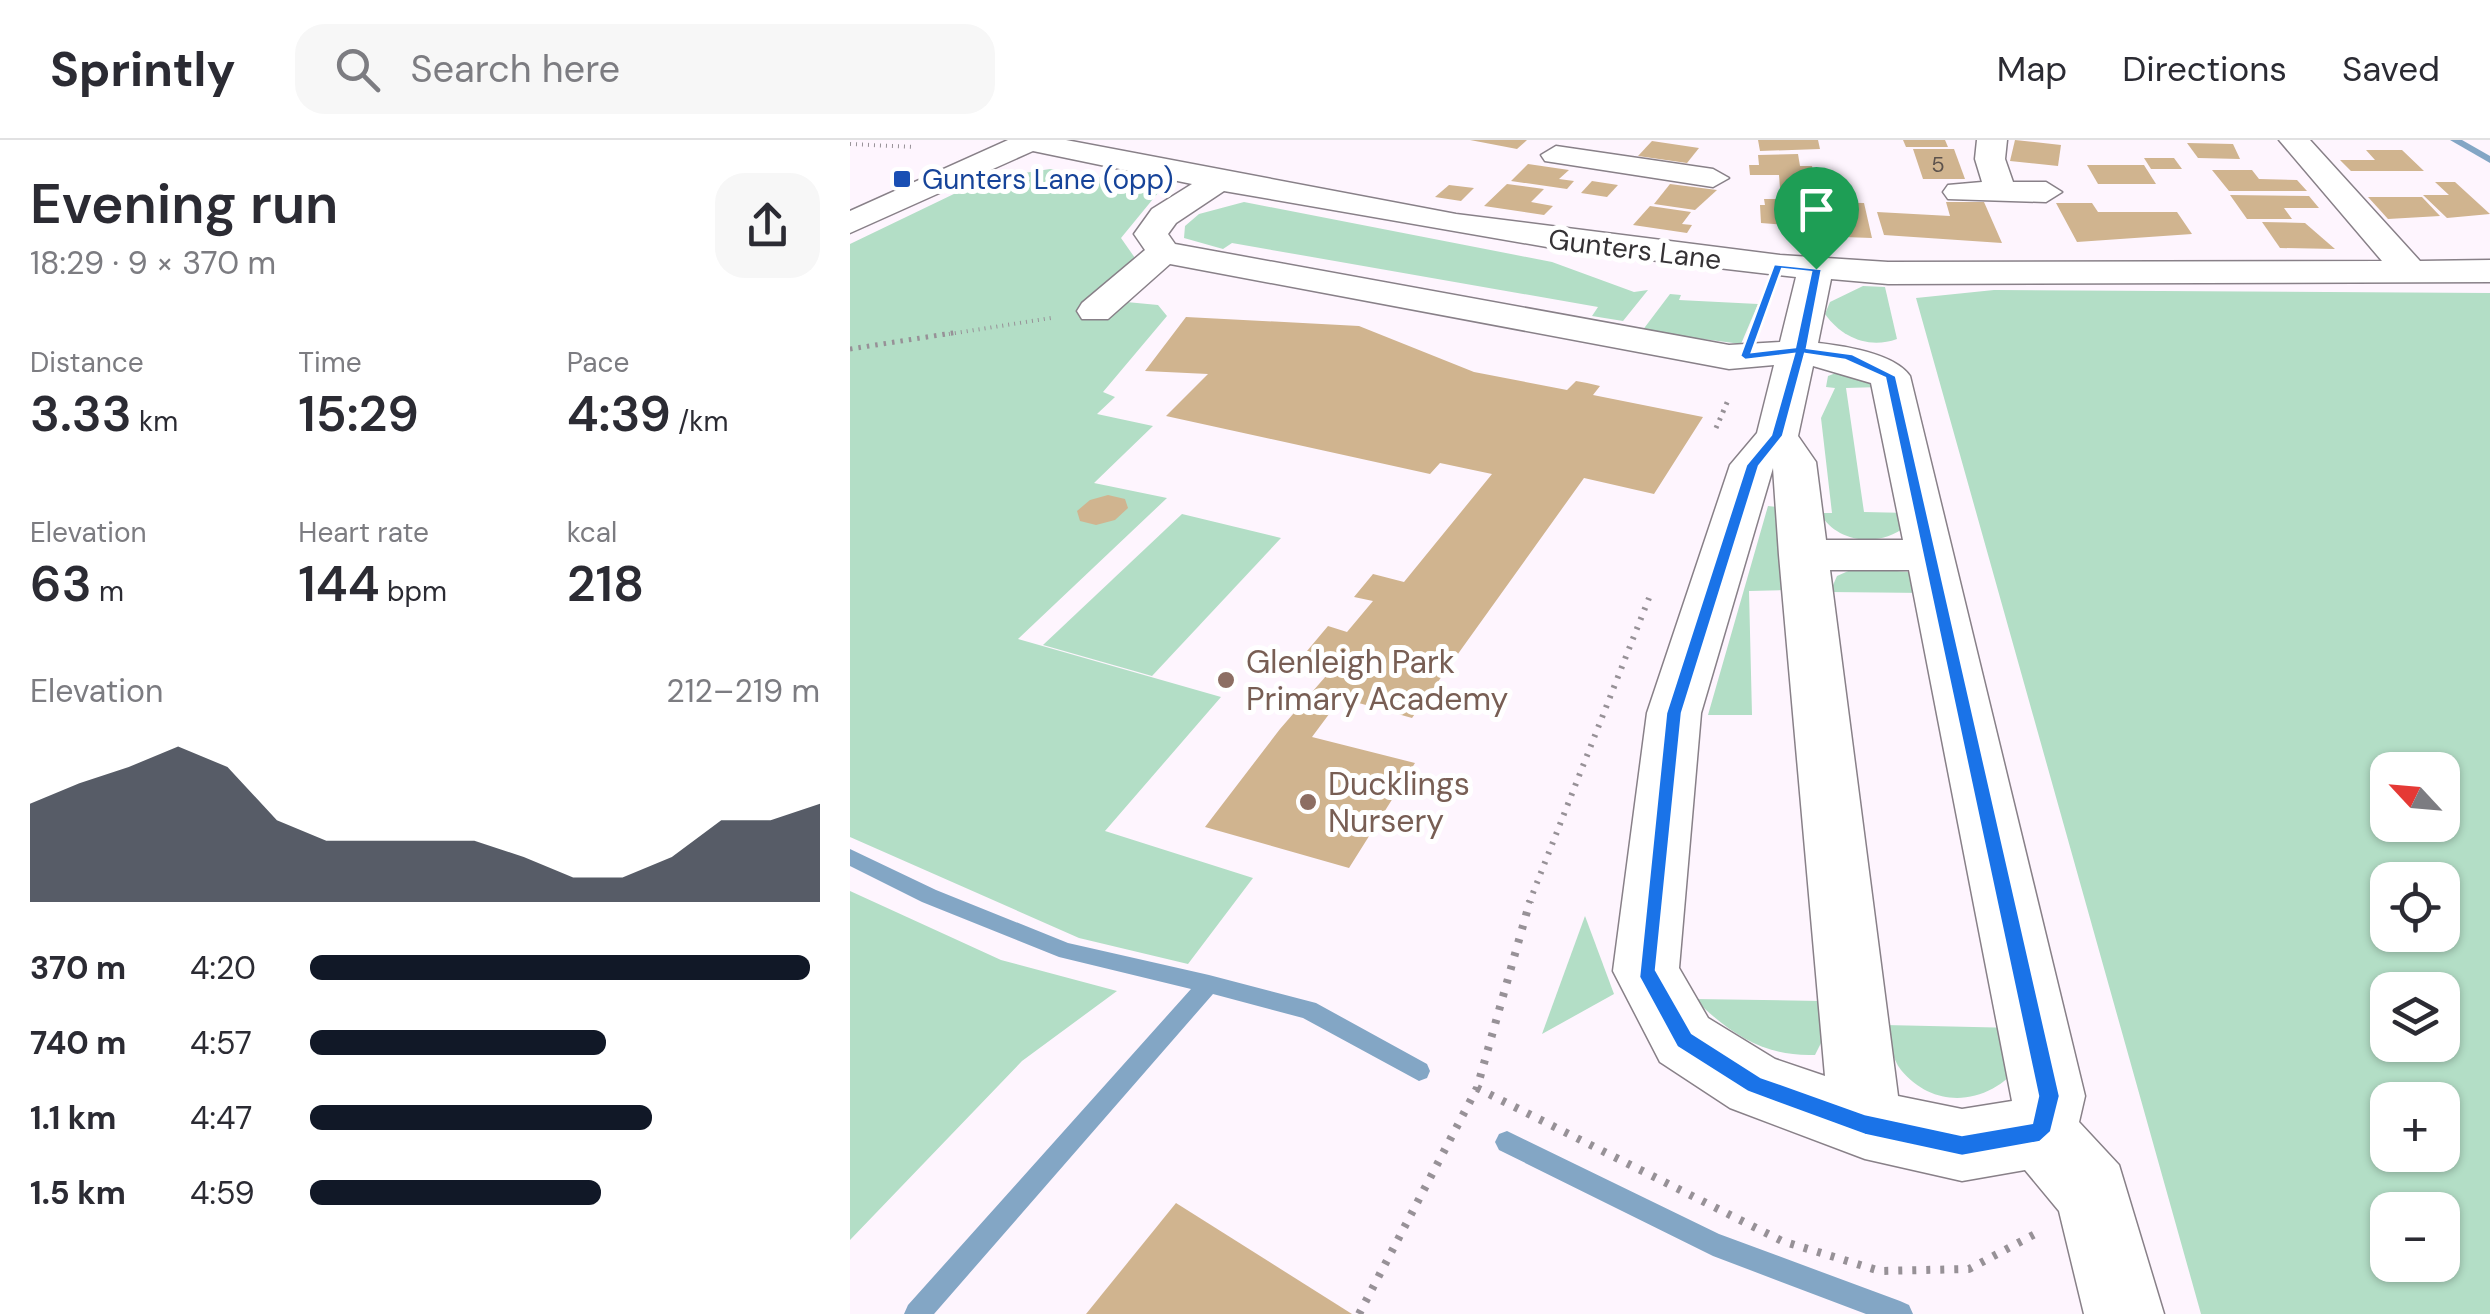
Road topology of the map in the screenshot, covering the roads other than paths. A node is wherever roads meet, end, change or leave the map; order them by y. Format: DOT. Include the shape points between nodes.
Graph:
graph roads {
  1 [pos="1622,140"];
  2 [pos="1992,140"];
  3 [pos="2294,140"];
  4 [pos="1030,141"];
  5 [pos="1556,155"];
  6 [pos="1600,162"];
  7 [pos="1713,178"];
  8 [pos="1220,180"];
  9 [pos="1959,192"];
  10 [pos="2001,192"];
  11 [pos="2046,192"];
  12 [pos="850,223"];
  13 [pos="1163,252"];
  14 [pos="1816,269"];
  15 [pos="2410,272"];
  16 [pos="2490,272"];
  17 [pos="1095,311"];
  18 [pos="1773,353"];
  19 [pos="1777,436"];
  20 [pos="1802,555"];
  21 [pos="1932,555"];
  22 [pos="1865,1124"];
  23 [pos="2040,1132"];
  24 [pos="2124,1314"];
  1 -- 6 [label="street"];
  2 -- 10 [label="street" via="1990,159"];
  3 -- 15 [label="street"];
  4 -- 8 [label="street, Gunters Lane"];
  4 -- 12 [label="street"];
  5 -- 6 [label="street"];
  6 -- 7 [label="street"];
  8 -- 13 [label="street" via="1164,216 1150,234"];
  8 -- 14 [label="street, Gunters Lane" via="1605,247"];
  9 -- 10 [label="street"];
  10 -- 11 [label="street"];
  13 -- 17 [label="street"];
  13 -- 18 [label="street" via="1729,357"];
  14 -- 15 [label="street, Gunters Lane"];
  14 -- 18 [label="street"];
  15 -- 16 [label="street, Gunters Lane"];
  18 -- 19 [label="street"];
  18 -- 21 [label="street" via="1848,356 1890,376"];
  19 -- 20 [label="street" via="1794,462"];
  19 -- 22 [label="street" via="1752,465 1674,713 1646,971 1684,1040 1755,1085"];
  20 -- 21 [label="street"];
  20 -- 22 [label="street"];
  21 -- 23 [label="street" via="2049,1096"];
  22 -- 23 [label="street" via="1962,1145"];
  23 -- 24 [label="street" via="2092,1192"];
}
